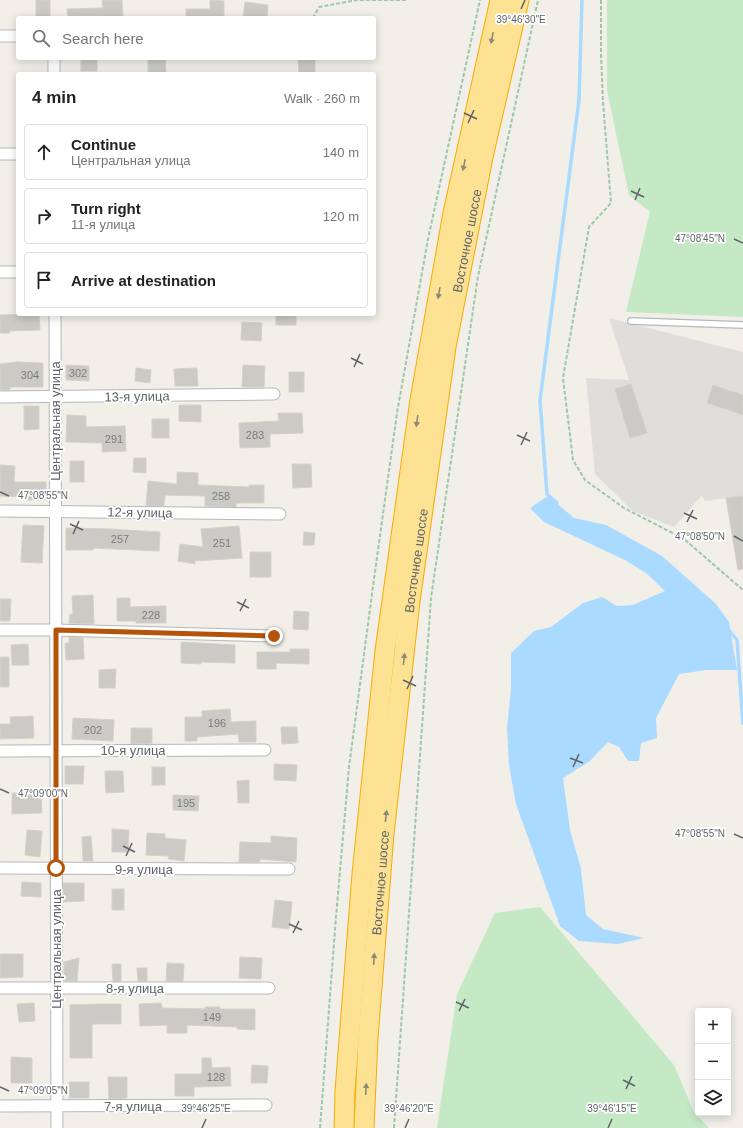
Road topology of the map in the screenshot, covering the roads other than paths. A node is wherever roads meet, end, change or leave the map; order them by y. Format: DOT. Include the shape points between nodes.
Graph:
graph roads {
  1 [pos="500,0"];
  2 [pos="519,0"];
  3 [pos="0,36"];
  4 [pos="16,36"];
  5 [pos="54,60"];
  6 [pos="54,72"];
  7 [pos="0,154"];
  8 [pos="16,154"];
  9 [pos="0,272"];
  10 [pos="16,272"];
  11 [pos="55,316"];
  12 [pos="631,321"];
  13 [pos="743,325"];
  14 [pos="274,394"];
  15 [pos="0,397"];
  16 [pos="56,397"];
  17 [pos="0,511"];
  18 [pos="55,511"];
  19 [pos="280,514"];
  20 [pos="0,630"];
  21 [pos="56,630"];
  22 [pos="274,636"];
  23 [pos="266,750"];
  24 [pos="0,751"];
  25 [pos="56,751"];
  26 [pos="0,868"];
  27 [pos="56,868"];
  28 [pos="289,869"];
  29 [pos="0,988"];
  30 [pos="56,988"];
  31 [pos="269,988"];
  32 [pos="266,1105"];
  33 [pos="0,1106"];
  34 [pos="57,1106"];
  35 [pos="57,1128"];
  36 [pos="344,1128"];
  37 [pos="364,1128"];
  1 -- 36 [label="highway, Восточное шоссе, one-way" via="453,213 420,400 385,651 362,874"];
  37 -- 2 [label="highway, Восточное шоссе, one-way" via="368,1038 384,834 411,593 446,347 483,157"];
  3 -- 4 [label="street"];
  5 -- 6 [label="street"];
  7 -- 8 [label="street"];
  9 -- 10 [label="street"];
  11 -- 16 [label="street, Центральная улица"];
  12 -- 13 [label="lane"];
  14 -- 16 [label="street, 13-я улица"];
  15 -- 16 [label="street, 13-я улица"];
  16 -- 18 [label="street, Центральная улица"];
  17 -- 18 [label="street, 12-я улица"];
  18 -- 19 [label="street, 12-я улица"];
  18 -- 21 [label="street, Центральная улица"];
  20 -- 21 [label="street"];
  21 -- 22 [label="street"];
  21 -- 25 [label="street, Центральная улица"];
  23 -- 25 [label="street, 10-я улица"];
  24 -- 25 [label="street, 10-я улица"];
  25 -- 27 [label="street, Центральная улица"];
  26 -- 27 [label="street, 9-я улица"];
  27 -- 28 [label="street, 9-я улица"];
  27 -- 30 [label="street, Центральная улица"];
  29 -- 30 [label="street, 8-я улица"];
  30 -- 31 [label="street, 8-я улица"];
  30 -- 34 [label="street, Центральная улица"];
  32 -- 34 [label="street, 7-я улица"];
  33 -- 34 [label="street, 7-я улица"];
  34 -- 35 [label="street, Центральная улица"];
}
